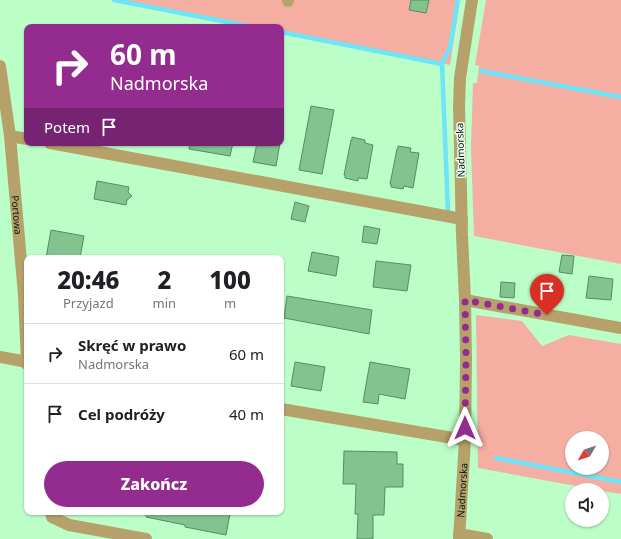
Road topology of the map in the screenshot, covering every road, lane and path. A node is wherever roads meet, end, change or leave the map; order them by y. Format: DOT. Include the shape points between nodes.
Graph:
graph roads {
  1 [pos="472,0"];
  2 [pos="0,66"];
  3 [pos="10,136"];
  4 [pos="24,138"];
  5 [pos="66,146"];
  6 [pos="462,219"];
  7 [pos="24,294"];
  8 [pos="465,300"];
  9 [pos="621,328"];
  10 [pos="0,357"];
  11 [pos="24,362"];
  12 [pos="284,410"];
  13 [pos="465,440"];
  14 [pos="52,515"];
  15 [pos="459,536"];
  16 [pos="146,539"];
  17 [pos="487,539"];
  1 -- 6 [label="street, Nadmorska" via="460,78"];
  2 -- 3 [label="street, Portowa"];
  3 -- 4 [label="street"];
  3 -- 7 [label="street, Portowa"];
  5 -- 6 [label="street"];
  6 -- 8 [label="street, Nadmorska"];
  8 -- 9 [label="street"];
  8 -- 13 [label="street, Nadmorska"];
  10 -- 11 [label="street"];
  12 -- 13 [label="street"];
  13 -- 15 [label="street, Nadmorska"];
  14 -- 16 [label="street" via="69,525"];
  15 -- 17 [label="street"];
}
